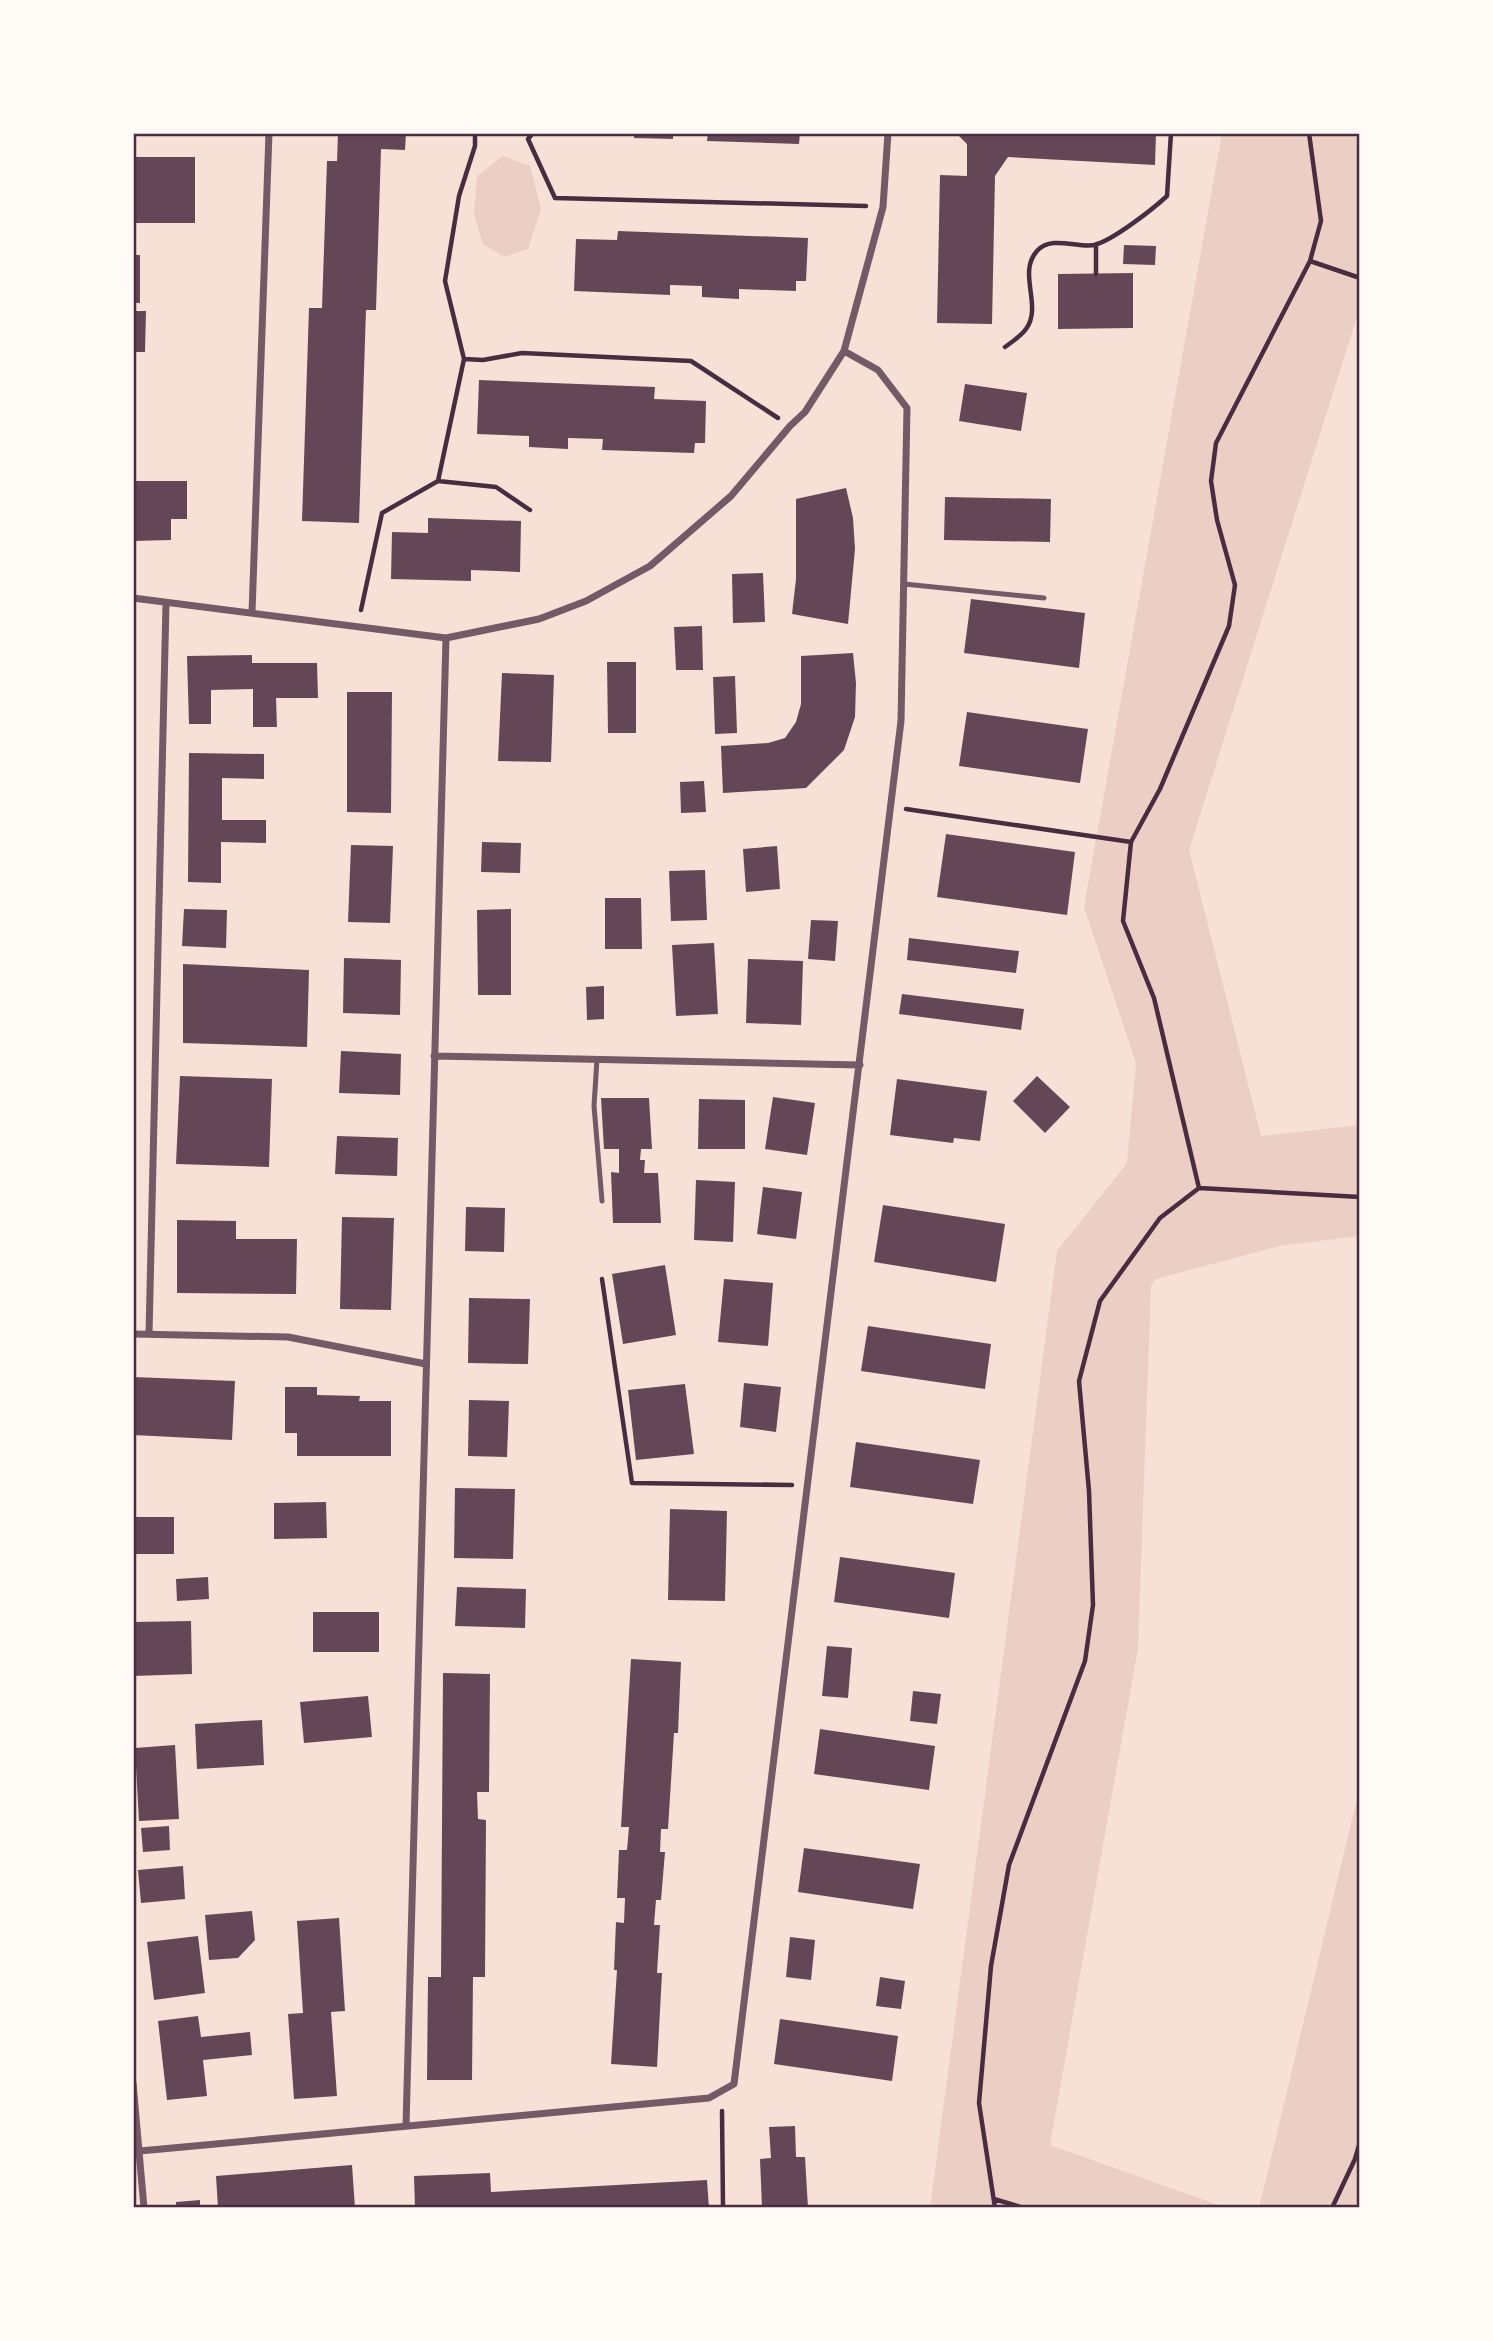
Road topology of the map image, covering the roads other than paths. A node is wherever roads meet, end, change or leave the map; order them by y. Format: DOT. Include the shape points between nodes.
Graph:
graph roads {
  1 [pos="269,133"];
  2 [pos="888,133"];
  3 [pos="844,351"];
  4 [pos="904,584"];
  5 [pos="133,598"];
  6 [pos="1044,598"];
  7 [pos="166,603"];
  8 [pos="253,613"];
  9 [pos="446,638"];
  10 [pos="435,1056"];
  11 [pos="597,1059"];
  12 [pos="860,1065"];
  13 [pos="602,1201"];
  14 [pos="133,1334"];
  15 [pos="149,1334"];
  16 [pos="426,1364"];
  17 [pos="133,2083"];
  18 [pos="406,2126"];
  19 [pos="140,2151"];
  20 [pos="144,2208"];
  1 -- 8 [label="street"];
  2 -- 3 [label="street" via="883,207"];
  3 -- 4 [label="street" via="878,370 907,408"];
  3 -- 9 [label="street" via="806,412 731,496 650,566 586,601 540,619"];
  4 -- 6 [label="lane"];
  4 -- 12 [label="street" via="901,721"];
  5 -- 7 [label="street"];
  7 -- 8 [label="street"];
  7 -- 15 [label="street"];
  8 -- 9 [label="street"];
  9 -- 10 [label="street"];
  10 -- 11 [label="street"];
  10 -- 16 [label="street"];
  11 -- 12 [label="street"];
  11 -- 13 [label="lane" via="594,1106"];
  12 -- 18 [label="street" via="734,2084 709,2098"];
  14 -- 15 [label="street"];
  15 -- 16 [label="street" via="288,1337"];
  16 -- 18 [label="street"];
  17 -- 19 [label="street"];
  18 -- 19 [label="street"];
  19 -- 20 [label="street"];
}
